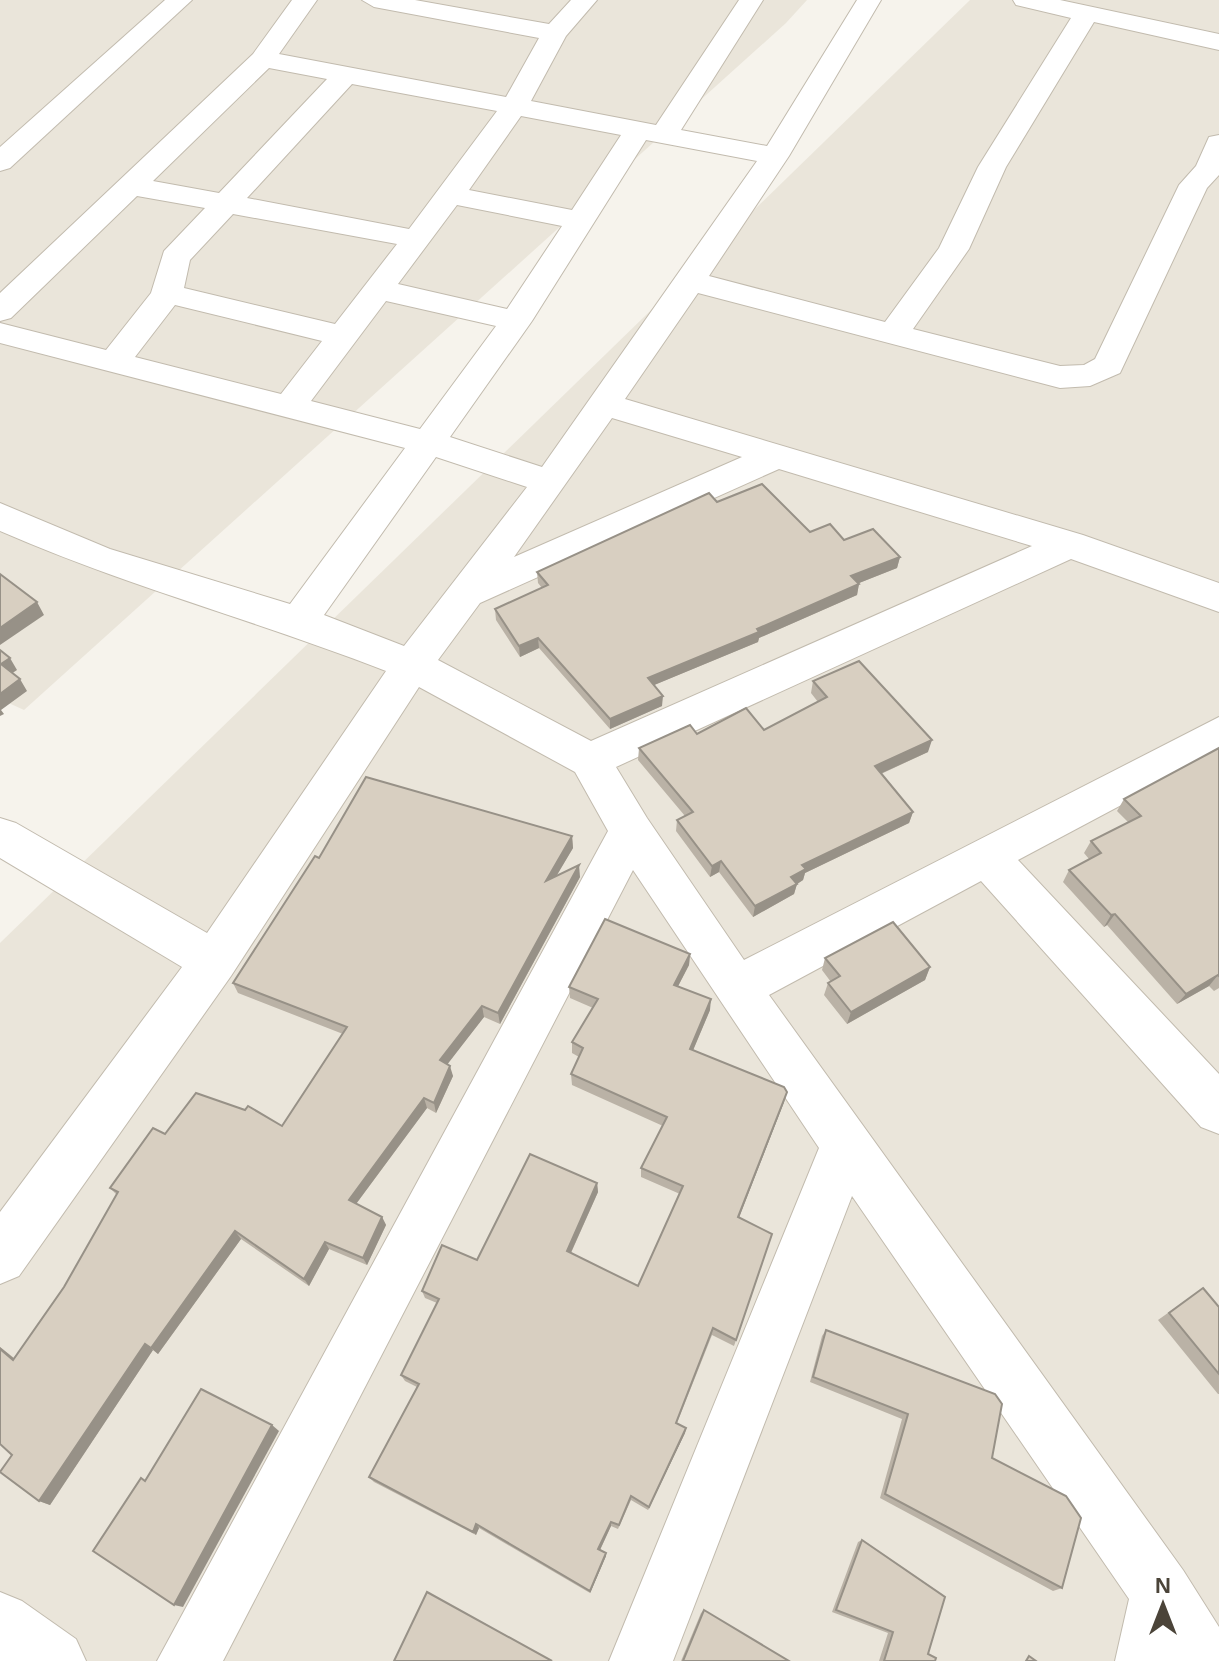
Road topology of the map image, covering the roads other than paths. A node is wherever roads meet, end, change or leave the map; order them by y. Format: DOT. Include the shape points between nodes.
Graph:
graph roads {
  1 [pos="180,0"];
  2 [pos="305,0"];
  3 [pos="374,0"];
  4 [pos="585,0"];
  5 [pos="751,0"];
  6 [pos="869,0"];
  7 [pos="1025,0"];
  8 [pos="417,4"];
  9 [pos="1086,14"];
  10 [pos="555,33"];
  11 [pos="1219,42"];
  12 [pos="263,59"];
  13 [pos="347,74"];
  14 [pos="514,107"];
  15 [pos="651,132"];
  16 [pos="1219,143"];
  17 [pos="775,156"];
  18 [pos="0,162"];
  19 [pos="133,186"];
  20 [pos="1206,188"];
  21 [pos="450,195"];
  22 [pos="227,203"];
  23 [pos="580,220"];
  24 [pos="416,239"];
  25 [pos="690,281"];
  26 [pos="381,290"];
  27 [pos="167,294"];
  28 [pos="0,311"];
  29 [pos="516,321"];
  30 [pos="0,333"];
  31 [pos="893,334"];
  32 [pos="345,336"];
  33 [pos="113,363"];
  34 [pos="604,404"];
  35 [pos="290,406"];
  36 [pos="431,443"];
  37 [pos="777,456"];
  38 [pos="550,482"];
  39 [pos="0,516"];
  40 [pos="1070,544"];
  41 [pos="468,593"];
  42 [pos="1219,598"];
  43 [pos="299,621"];
  44 [pos="412,665"];
  45 [pos="1219,733"];
  46 [pos="590,760"];
  47 [pos="631,831"];
  48 [pos="0,836"];
  49 [pos="986,856"];
  50 [pos="214,961"];
  51 [pos="736,988"];
  52 [pos="1213,1093"];
  53 [pos="847,1142"];
  54 [pos="0,1257"];
  55 [pos="1161,1592"];
  56 [pos="0,1623"];
  57 [pos="54,1661"];
  58 [pos="189,1661"];
  59 [pos="641,1661"];
  60 [pos="1147,1661"];
  61 [pos="1204,1661"];
  1 -- 18 [label="street"];
  2 -- 12 [label="street"];
  3 -- 8 [label="street"];
  4 -- 10 [label="street"];
  5 -- 15 [label="street"];
  6 -- 17 [label="street"];
  7 -- 9 [label="street"];
  8 -- 10 [label="street"];
  9 -- 11 [label="street"];
  9 -- 31 [label="street" via="992,167 954,249"];
  10 -- 14 [label="street"];
  12 -- 13 [label="street"];
  12 -- 19 [label="street"];
  13 -- 14 [label="street"];
  13 -- 22 [label="street"];
  14 -- 15 [label="street"];
  14 -- 21 [label="street"];
  15 -- 17 [label="street"];
  15 -- 23 [label="street"];
  16 -- 20 [label="street"];
  17 -- 25 [label="street"];
  19 -- 22 [label="street"];
  19 -- 28 [label="street"];
  20 -- 31 [label="street" via="1108,366 1090,375 1060,377"];
  21 -- 23 [label="street"];
  21 -- 24 [label="street"];
  22 -- 24 [label="street"];
  22 -- 27 [label="street" via="175,258"];
  23 -- 29 [label="street"];
  24 -- 26 [label="street"];
  25 -- 31 [label="street"];
  25 -- 34 [label="street"];
  26 -- 29 [label="street"];
  26 -- 32 [label="street"];
  27 -- 32 [label="street"];
  27 -- 33 [label="street"];
  29 -- 36 [label="street"];
  30 -- 33 [label="street"];
  32 -- 35 [label="street"];
  33 -- 35 [label="street"];
  34 -- 37 [label="street"];
  34 -- 38 [label="street"];
  35 -- 36 [label="street"];
  36 -- 38 [label="street"];
  36 -- 43 [label="street"];
  37 -- 40 [label="street"];
  37 -- 41 [label="street"];
  38 -- 41 [label="street"];
  39 -- 43 [label="street" via="97,558"];
  40 -- 42 [label="street"];
  40 -- 46 [label="street"];
  41 -- 44 [label="street"];
  43 -- 44 [label="street"];
  44 -- 46 [label="street"];
  44 -- 50 [label="street"];
  45 -- 49 [label="street"];
  46 -- 47 [label="street"];
  47 -- 51 [label="street"];
  47 -- 58 [label="street"];
  48 -- 50 [label="street"];
  49 -- 51 [label="street"];
  49 -- 52 [label="street"];
  50 -- 54 [label="street"];
  51 -- 53 [label="street"];
  53 -- 55 [label="street"];
  53 -- 59 [label="street"];
  55 -- 60 [label="street"];
  55 -- 61 [label="street"];
  56 -- 57 [label="street"];
}
